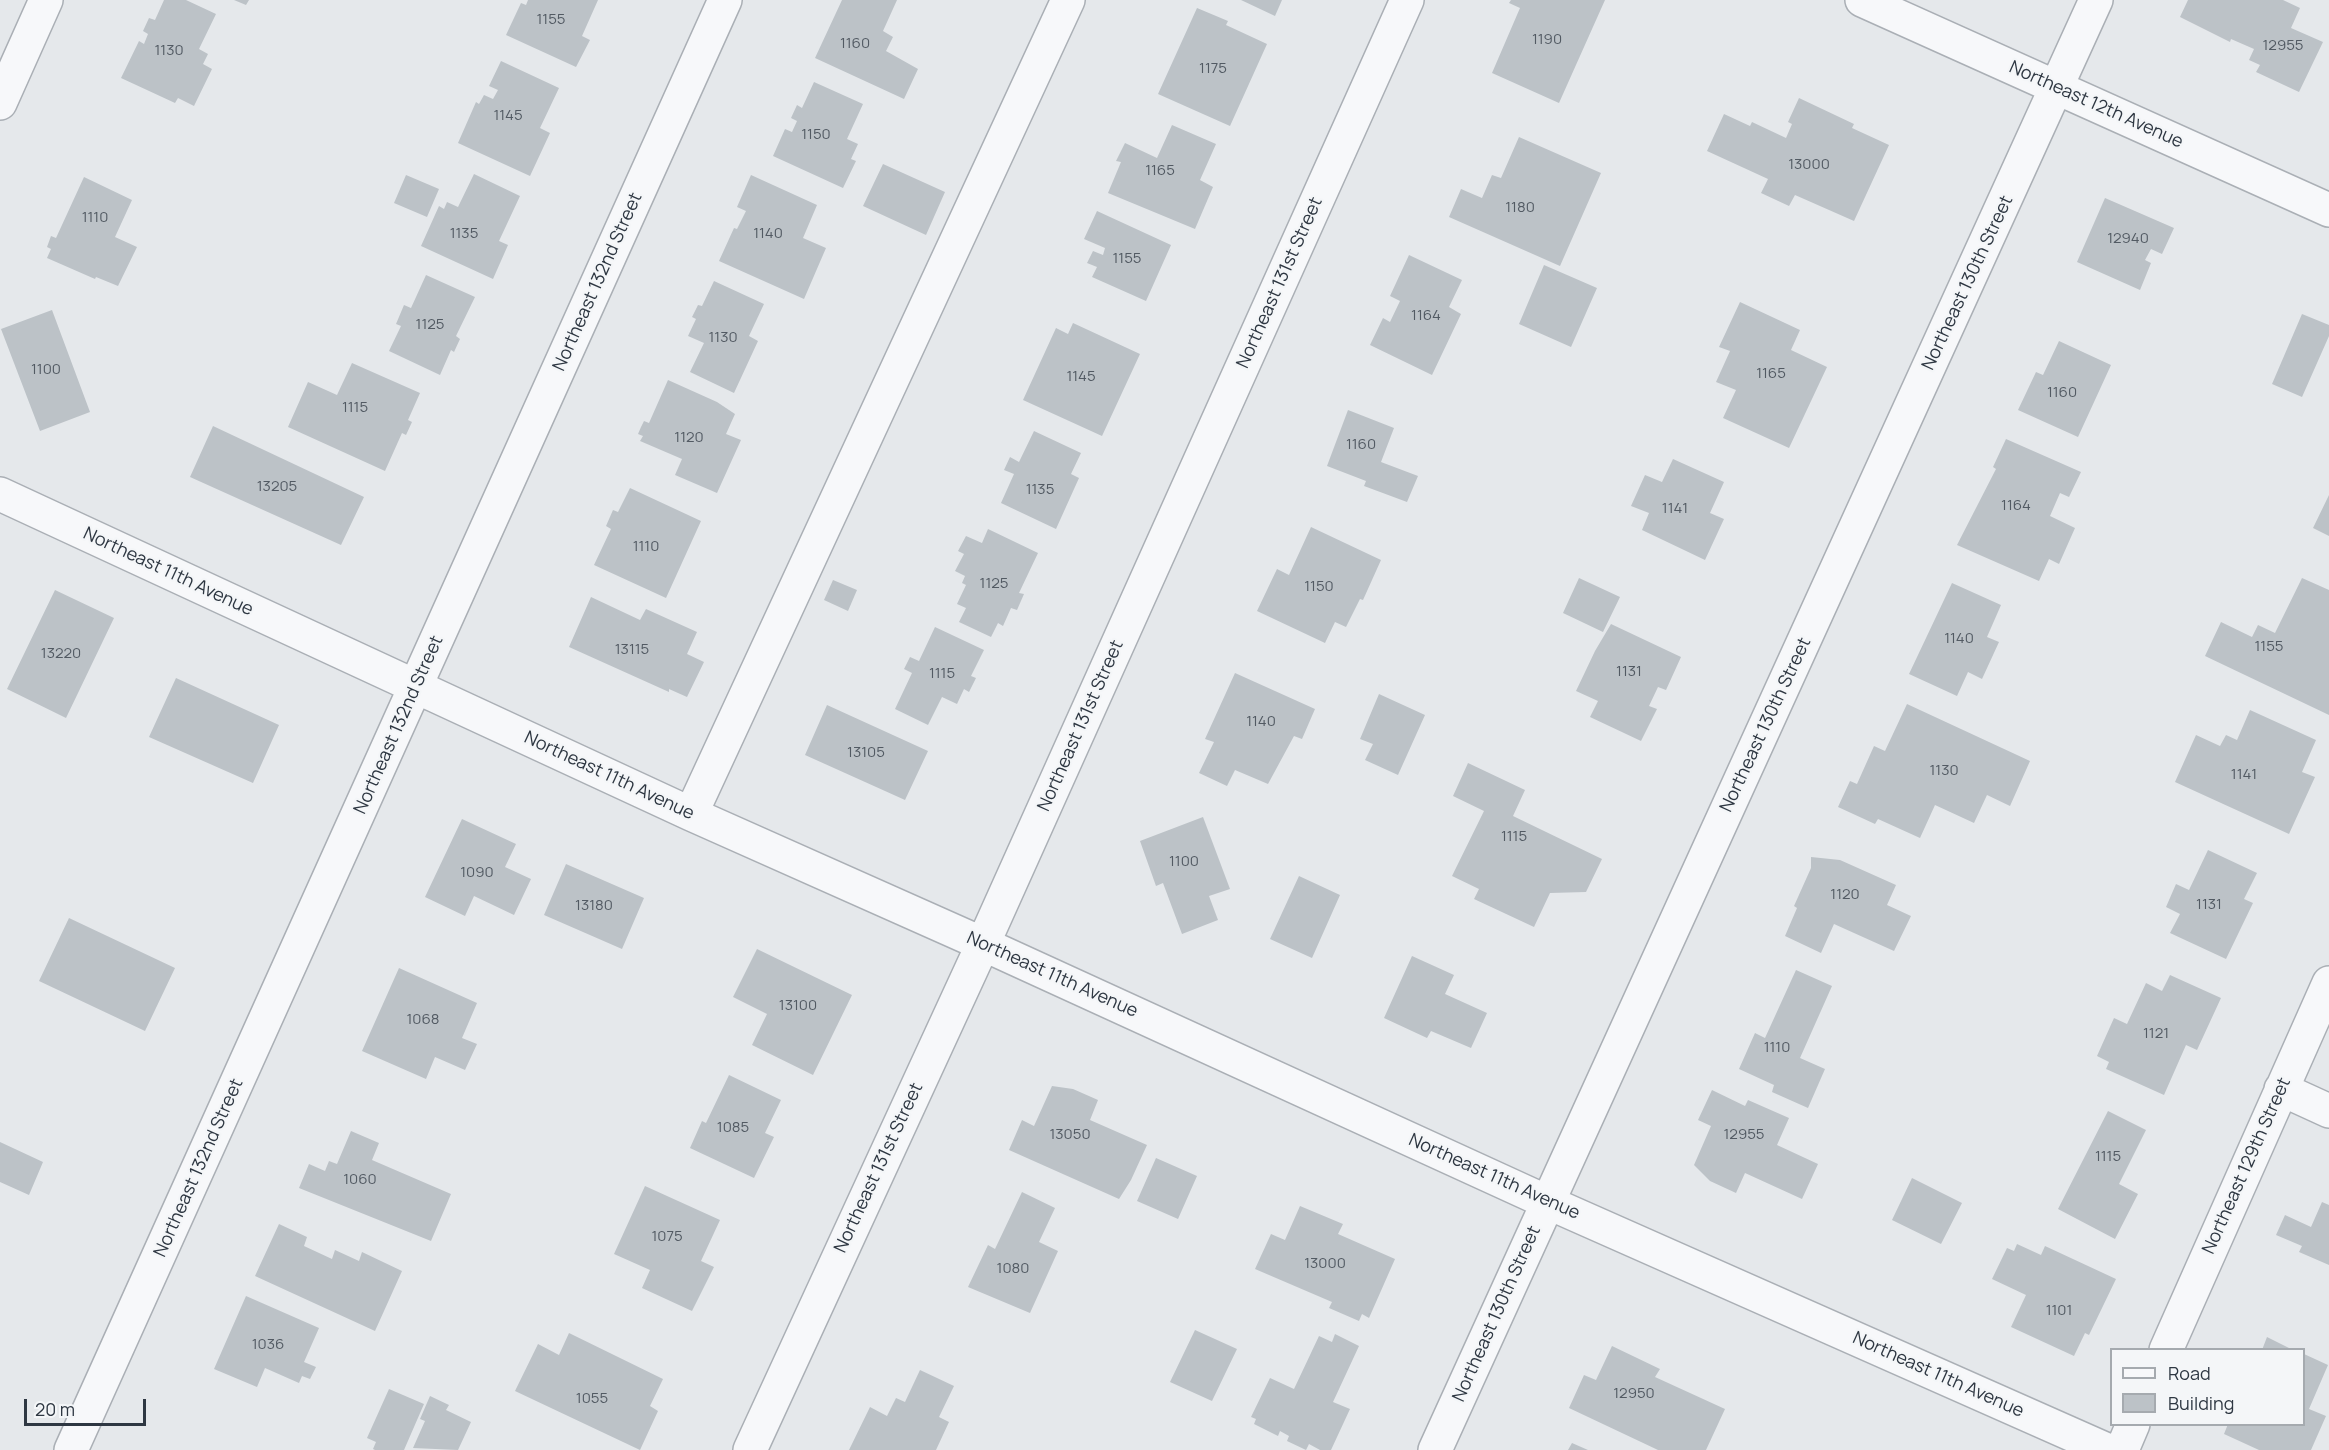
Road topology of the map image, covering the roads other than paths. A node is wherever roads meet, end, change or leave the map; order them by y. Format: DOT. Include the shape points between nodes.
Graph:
graph roads {
  1 [pos="46,0"];
  2 [pos="725,0"];
  3 [pos="1068,0"];
  4 [pos="1407,0"];
  5 [pos="1862,0"];
  6 [pos="2096,0"];
  7 [pos="2057,88"];
  8 [pos="0,103"];
  9 [pos="2329,210"];
  10 [pos="0,494"];
  11 [pos="416,688"];
  12 [pos="691,814"];
  13 [pos="983,944"];
  14 [pos="2329,983"];
  15 [pos="2281,1089"];
  16 [pos="2329,1111"];
  17 [pos="1547,1202"];
  18 [pos="2167,1348"];
  19 [pos="2133,1426"];
  20 [pos="71,1450"];
  21 [pos="750,1450"];
  22 [pos="1435,1450"];
  23 [pos="2107,1450"];
  24 [pos="2122,1450"];
  1 -- 8 [label="street"];
  2 -- 11 [label="street, Northeast 132nd Street"];
  3 -- 12 [label="street"];
  4 -- 13 [label="street, Northeast 131st Street"];
  5 -- 7 [label="street, Northeast 12th Avenue"];
  6 -- 7 [label="street, Northeast 130th Street"];
  7 -- 9 [label="street, Northeast 12th Avenue"];
  7 -- 17 [label="street, Northeast 130th Street"];
  10 -- 11 [label="street, Northeast 11th Avenue"];
  11 -- 12 [label="street, Northeast 11th Avenue"];
  11 -- 20 [label="street, Northeast 132nd Street"];
  12 -- 13 [label="street, Northeast 11th Avenue"];
  13 -- 17 [label="street, Northeast 11th Avenue"];
  13 -- 21 [label="street, Northeast 131st Street"];
  14 -- 15 [label="street, Northeast 129th Street"];
  15 -- 16 [label="street"];
  15 -- 18 [label="street, Northeast 129th Street"];
  17 -- 22 [label="street, Northeast 130th Street"];
  17 -- 23 [label="street, Northeast 11th Avenue"];
  19 -- 24 [label="street"];
}
